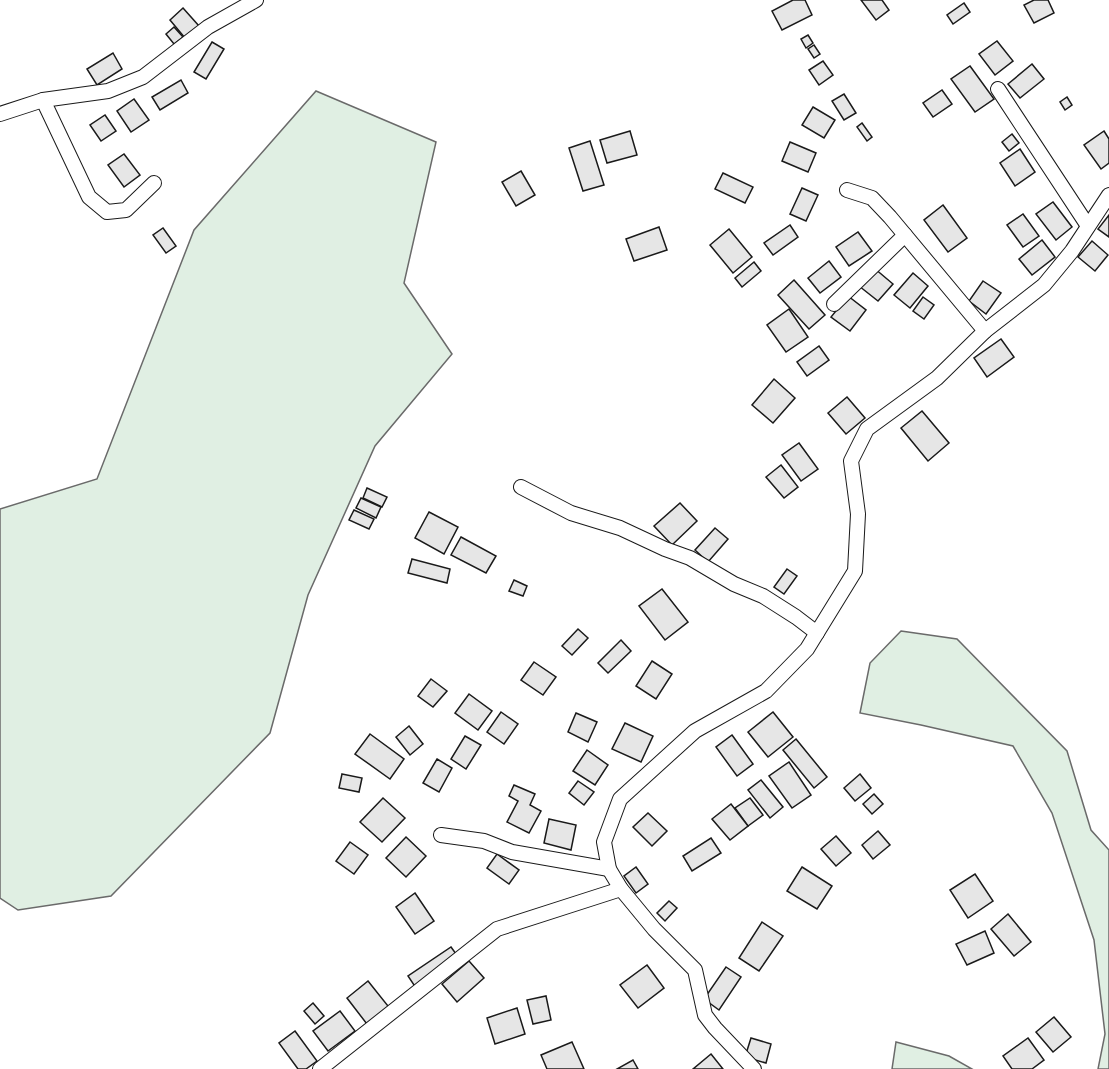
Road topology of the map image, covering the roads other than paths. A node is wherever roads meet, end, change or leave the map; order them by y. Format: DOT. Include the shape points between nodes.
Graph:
graph roads {
  1 [pos="256,0"];
  2 [pos="998,89"];
  3 [pos="43,100"];
  4 [pos="0,114"];
  5 [pos="154,183"];
  6 [pos="847,190"];
  7 [pos="1109,195"];
  8 [pos="1088,226"];
  9 [pos="905,235"];
  10 [pos="834,304"];
  11 [pos="985,331"];
  12 [pos="521,487"];
  13 [pos="817,633"];
  14 [pos="441,835"];
  15 [pos="609,869"];
  16 [pos="621,889"];
  17 [pos="320,1069"];
  18 [pos="754,1069"];
  1 -- 3 [label="street" via="208,27 143,77 108,91"];
  2 -- 8 [label="street"];
  3 -- 4 [label="street"];
  3 -- 5 [label="street" via="89,197 107,212 126,210"];
  6 -- 9 [label="street" via="872,198"];
  7 -- 8 [label="street"];
  8 -- 11 [label="street" via="1044,285"];
  9 -- 10 [label="street"];
  9 -- 11 [label="street"];
  11 -- 13 [label="street" via="937,378 867,429 851,461 858,514 855,571"];
  12 -- 13 [label="street" via="571,513 620,528 690,558 763,596"];
  13 -- 15 [label="street" via="807,649 766,691 694,731 620,799 604,842"];
  14 -- 15 [label="street"];
  15 -- 16 [label="street"];
  16 -- 17 [label="street" via="497,929"];
  16 -- 18 [label="street" via="695,970 705,1015"];
}
